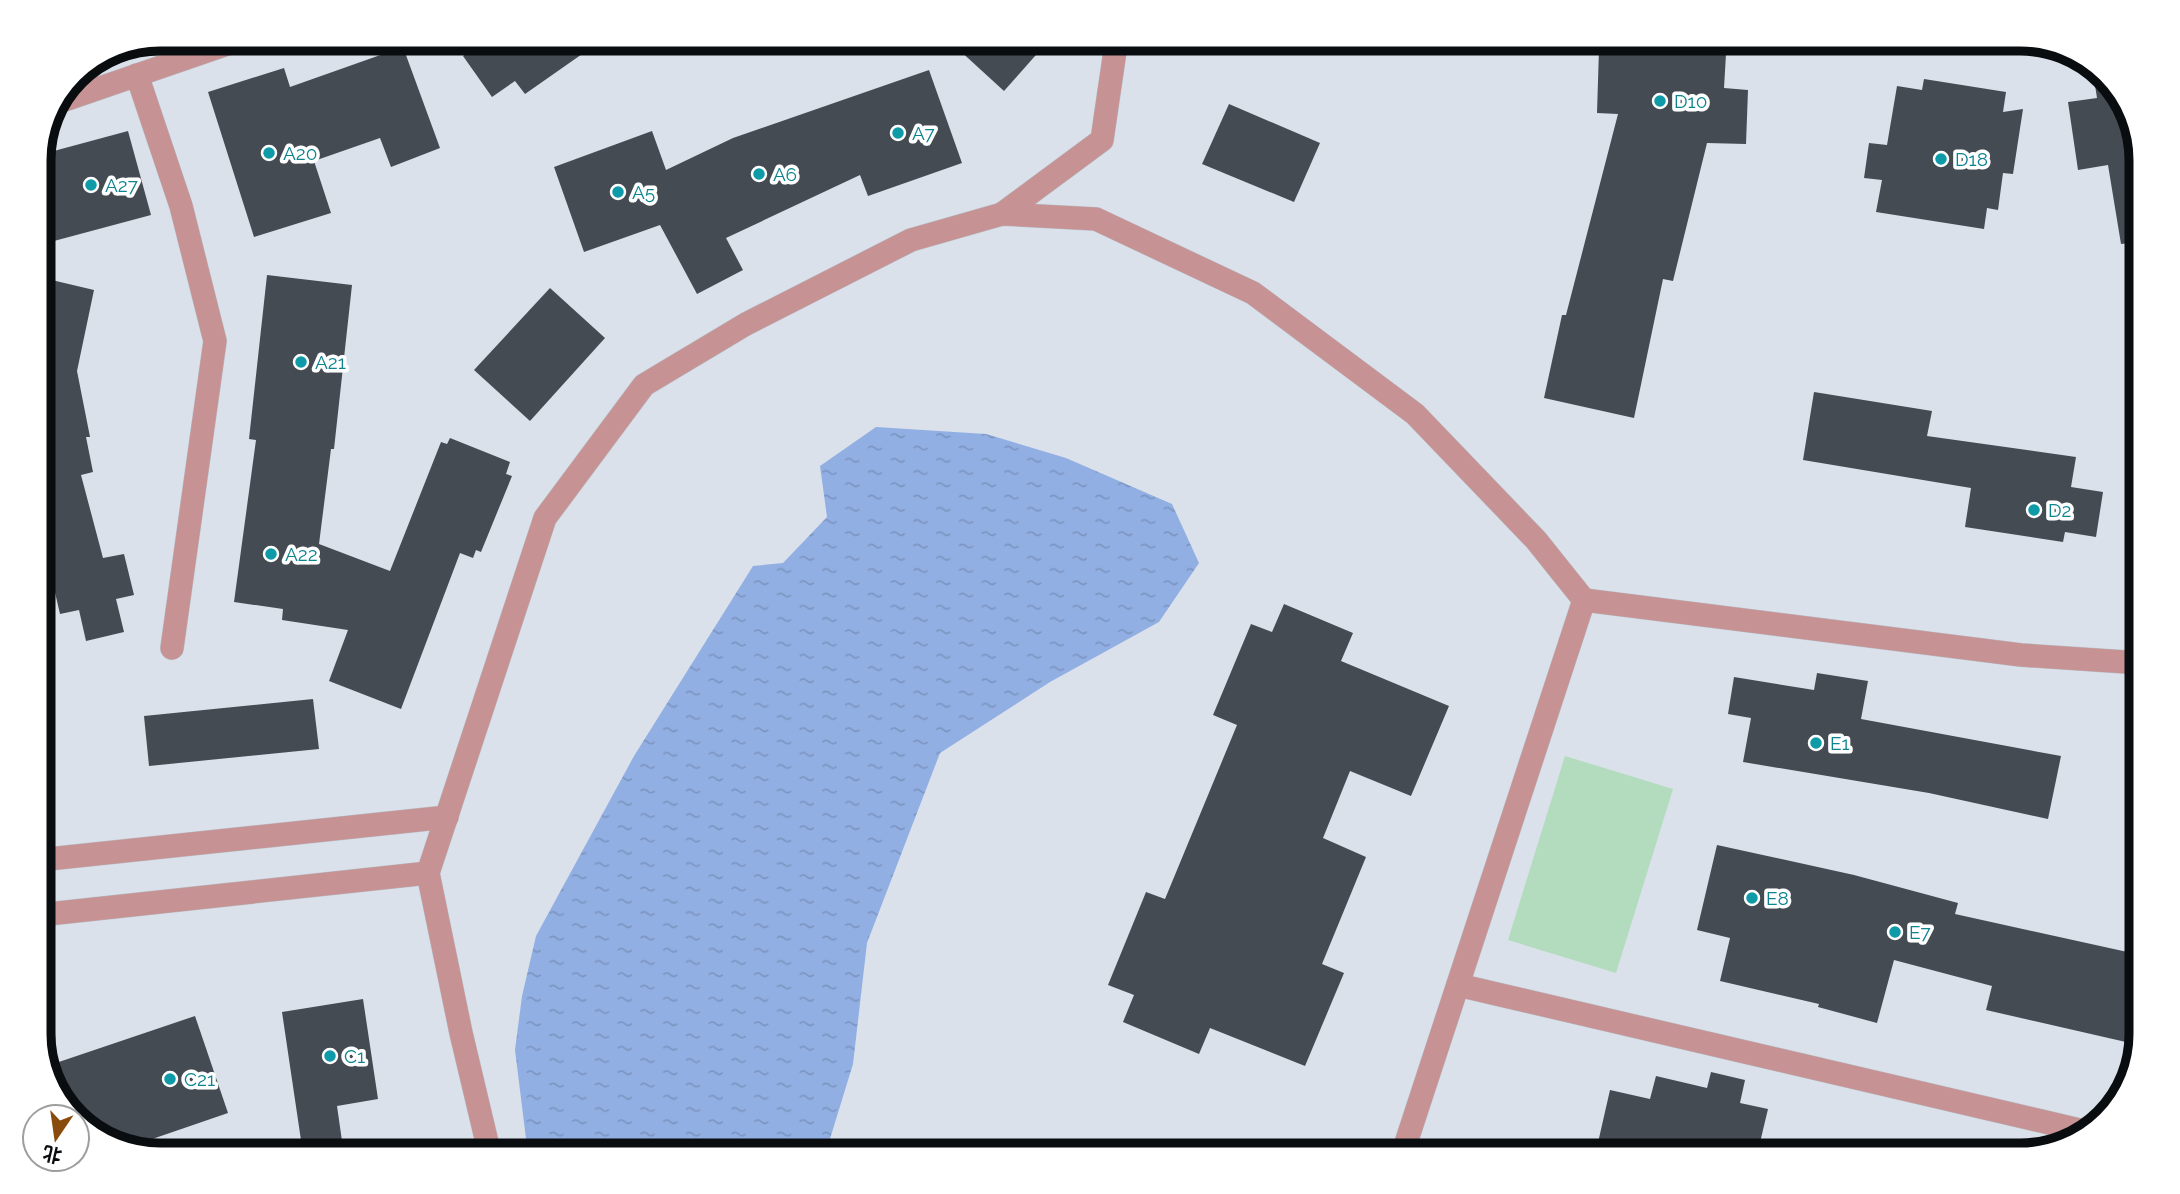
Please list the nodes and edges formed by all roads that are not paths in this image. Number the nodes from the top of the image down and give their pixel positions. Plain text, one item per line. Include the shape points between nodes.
1 (205, 51) edge
2 (1115, 51) edge
3 (137, 75) junction
4 (70, 98) edge
5 (1002, 214) junction
6 (1584, 600) junction
7 (173, 648) dead end
8 (2129, 662) edge
9 (447, 817) junction
10 (51, 859) edge
11 (428, 873) junction
12 (51, 914) edge
13 (1458, 985) junction
14 (2075, 1129) edge
15 (487, 1143) edge
16 (1406, 1143) edge

1 - 3 lane
2 - 5 lane via 1102,140
3 - 4 lane
3 - 7 lane via 181,206 215,341
5 - 6 lane via 1096,219 1253,293 1415,414 1536,540
5 - 9 lane via 911,240 746,324 644,385 545,518
6 - 8 lane via 2021,655
6 - 13 lane
9 - 10 lane
9 - 11 lane
11 - 12 lane
11 - 15 lane
13 - 14 lane
13 - 16 lane

